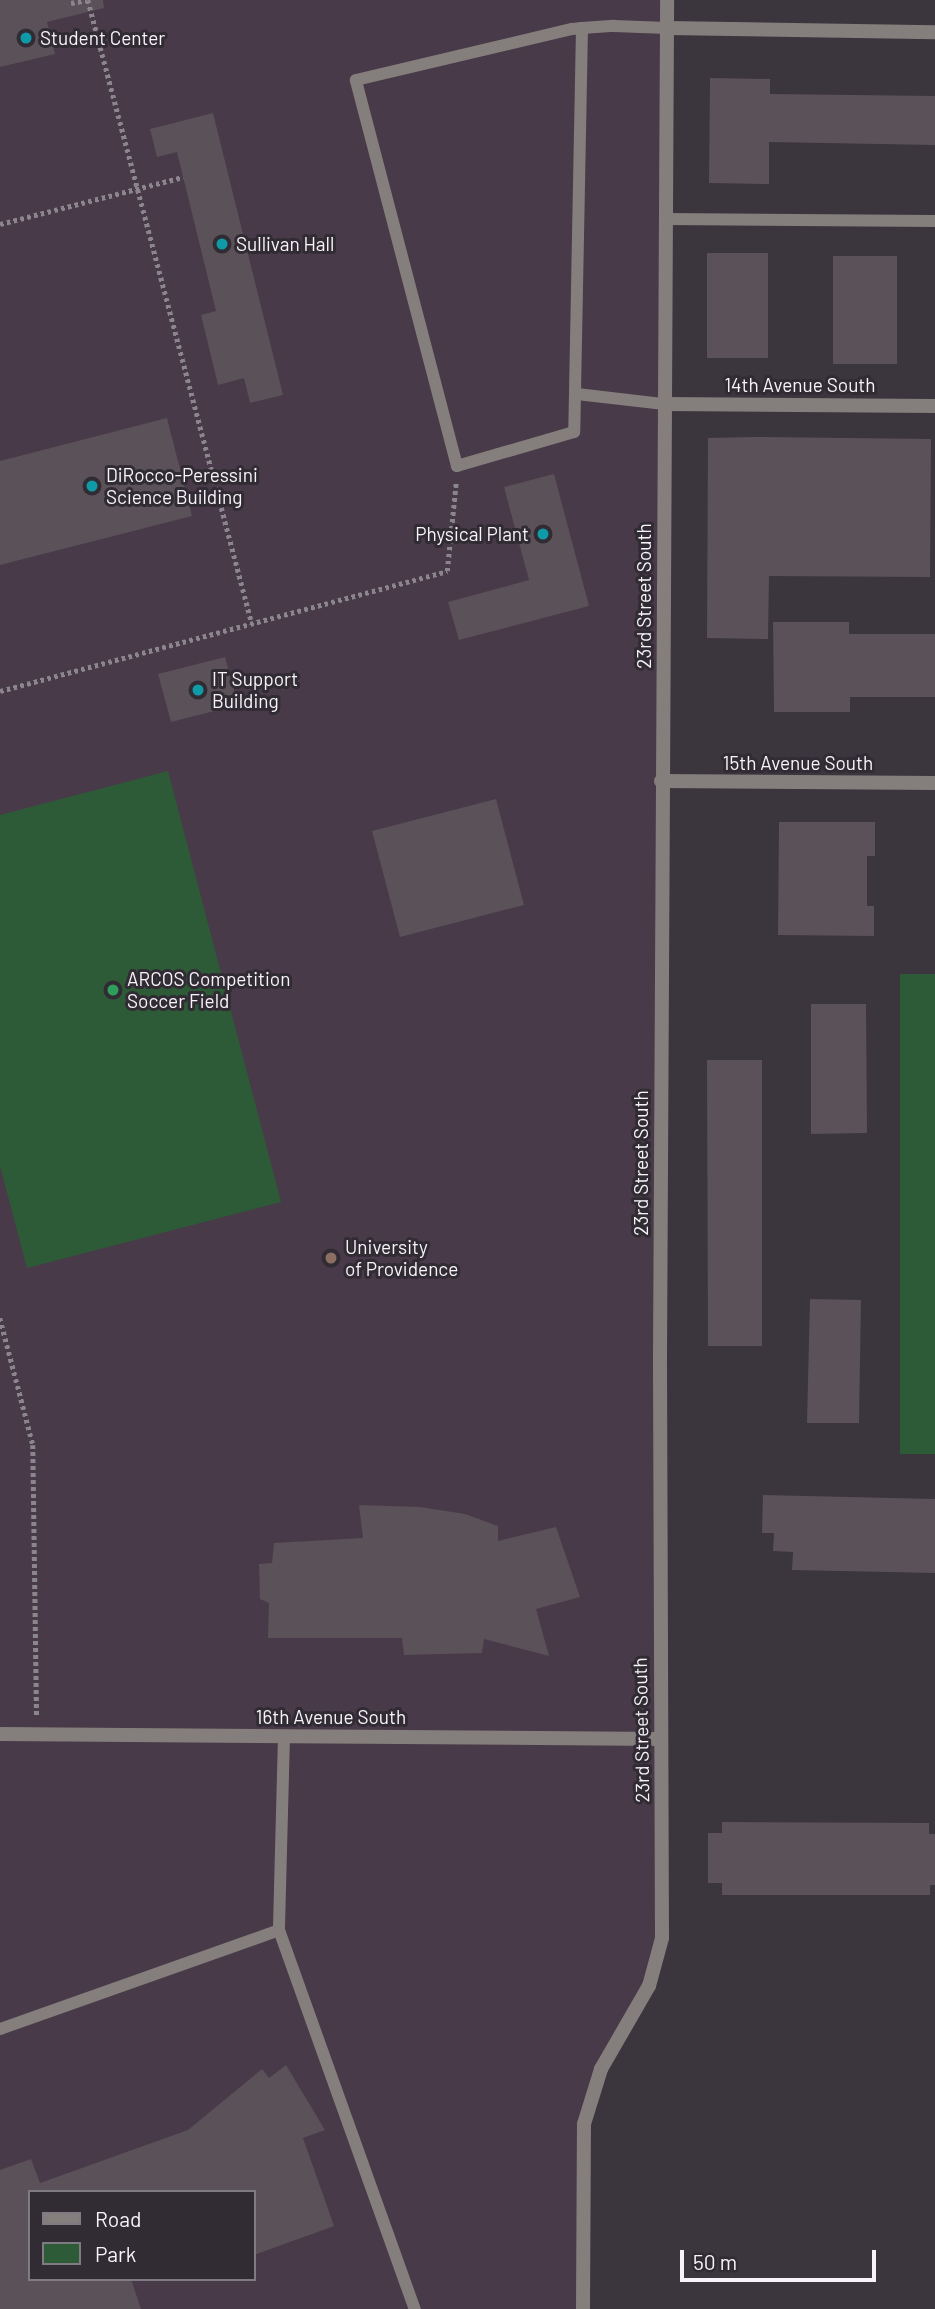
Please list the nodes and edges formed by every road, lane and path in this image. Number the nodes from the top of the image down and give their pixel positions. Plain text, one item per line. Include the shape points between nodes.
1 (88, 0) edge
2 (667, 0) edge
3 (71, 3) dead end
4 (582, 28) junction
5 (667, 28) junction
6 (935, 32) edge
7 (183, 177) dead end
8 (138, 189) junction
9 (665, 219) junction
10 (935, 221) edge
11 (0, 224) edge
12 (577, 394) junction
13 (664, 404) junction
14 (935, 405) edge
15 (457, 466) junction
16 (252, 624) junction
17 (0, 691) edge
18 (661, 781) junction
19 (935, 783) edge
20 (0, 1318) edge
21 (0, 1734) edge
22 (38, 1734) junction
23 (284, 1736) junction
24 (661, 1739) junction
25 (279, 1930) junction
26 (0, 2029) edge
27 (415, 2309) edge
28 (583, 2309) edge

1 - 3 path
1 - 8 path
2 - 5 street, 23rd Street South
4 - 5 lane
4 - 12 lane
4 - 15 lane via 356,80
5 - 6 street
5 - 9 street, 23rd Street South
7 - 8 path
8 - 11 path
8 - 16 path
9 - 10 lane
9 - 13 street, 23rd Street South
12 - 13 lane
12 - 15 lane via 573,432
13 - 14 street, 14th Avenue South
13 - 18 street, 23rd Street South
15 - 16 path via 447,571
16 - 17 path
18 - 19 street, 15th Avenue South
18 - 24 street, 23rd Street South
20 - 22 path via 33,1445
21 - 22 street, 16th Avenue South
22 - 23 street, 16th Avenue South
23 - 24 street, 16th Avenue South
23 - 25 lane
24 - 28 street, 23rd Street South via 662,1938 649,1986 601,2069 584,2124
25 - 26 lane
25 - 27 lane

